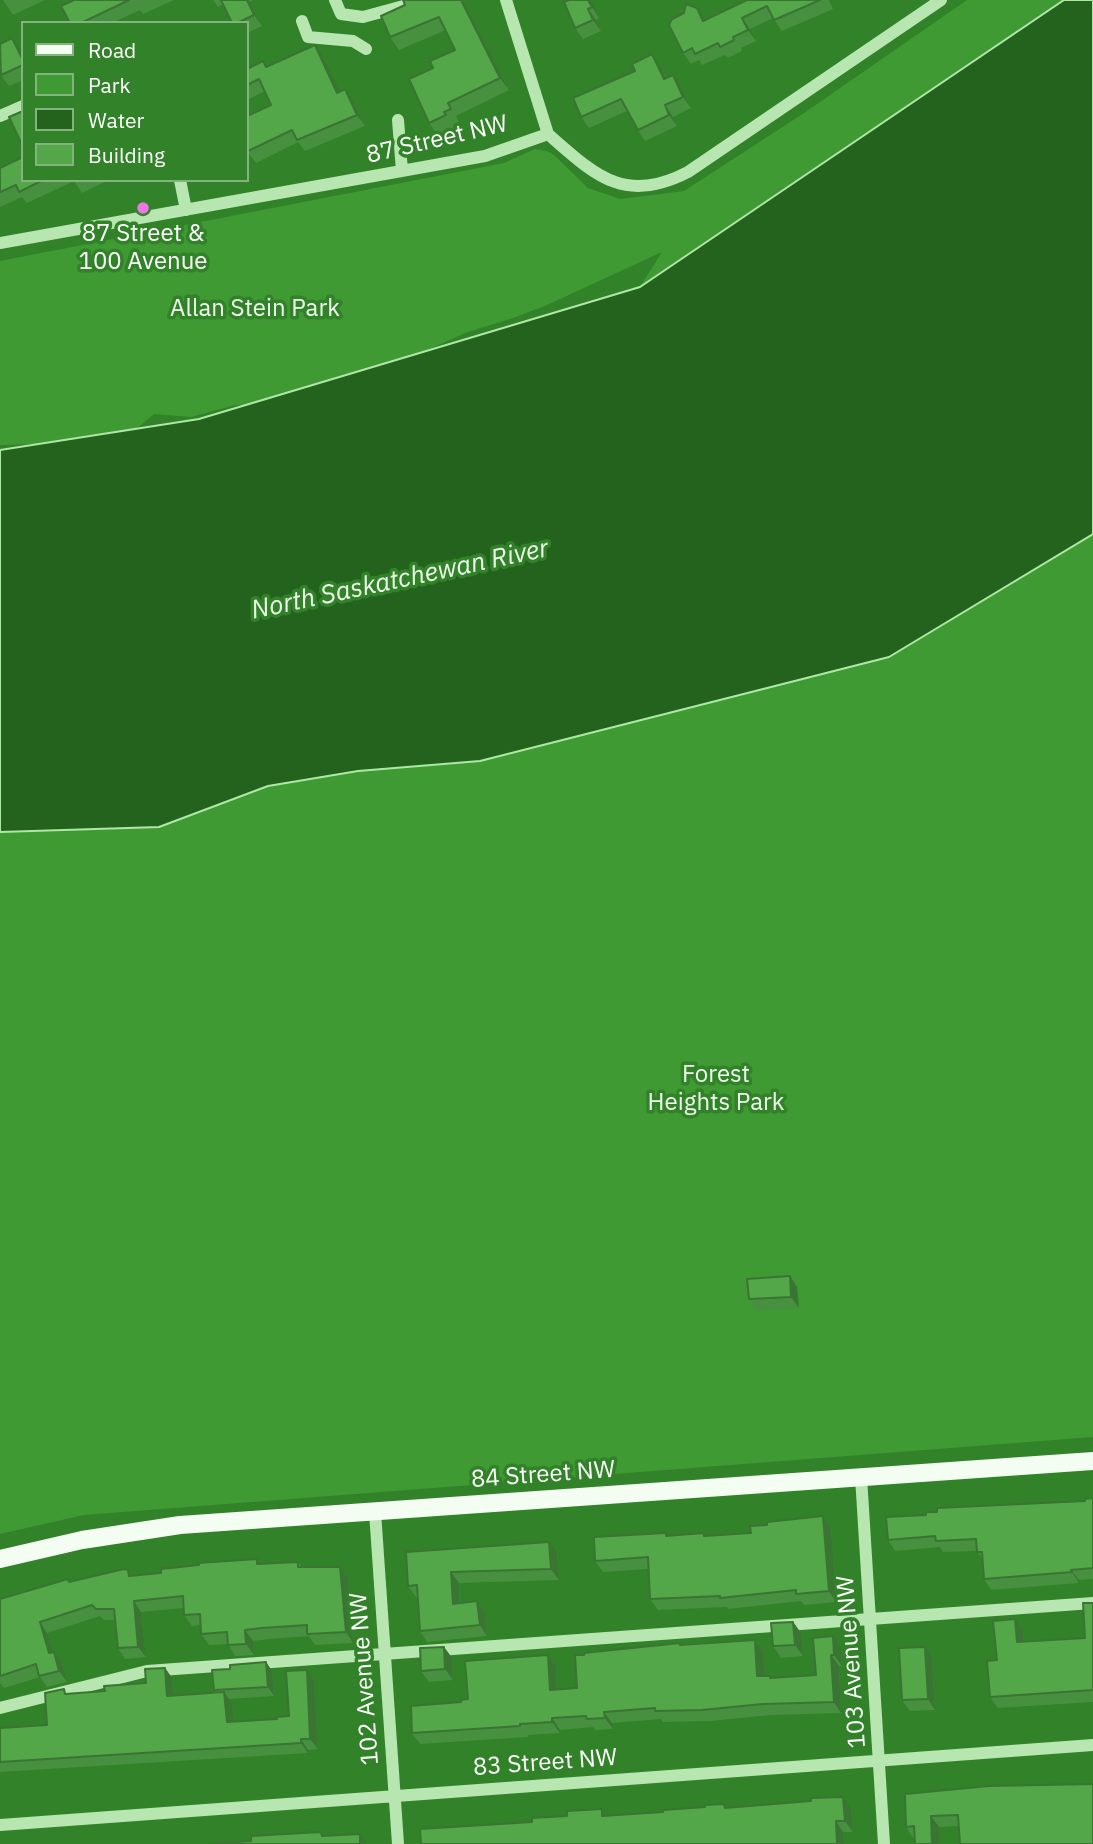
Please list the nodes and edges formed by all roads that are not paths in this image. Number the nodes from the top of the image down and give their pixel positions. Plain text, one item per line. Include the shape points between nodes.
1 (335, 0) edge
2 (426, 0) edge
3 (506, 0) edge
4 (942, 0) edge
5 (302, 21) dead end
6 (366, 49) dead end
7 (21, 107) edge
8 (0, 116) edge
9 (398, 120) dead end
10 (548, 134) junction
11 (402, 171) junction
12 (180, 182) edge
13 (186, 210) junction
14 (0, 243) edge
15 (1093, 1461) edge
16 (861, 1477) junction
17 (375, 1512) junction
18 (0, 1559) edge
19 (1093, 1603) edge
20 (870, 1619) junction
21 (385, 1654) junction
22 (0, 1708) edge
23 (1093, 1745) edge
24 (879, 1760) junction
25 (394, 1795) junction
26 (0, 1825) edge
27 (398, 1844) edge
28 (884, 1844) edge

1 - 2 street via 341,14 363,17
3 - 10 street
4 - 10 street via 668,182 611,183
5 - 6 street via 308,37 353,41
7 - 8 street
9 - 11 street
10 - 11 street, 87 Street NW via 485,156
11 - 13 street, 87 Street NW
12 - 13 street
13 - 14 street, 87 Street NW
15 - 16 main road, 84 Street NW
16 - 17 main road, 84 Street NW
16 - 20 street, 103 Avenue NW
17 - 18 main road, 84 Street NW via 180,1525
17 - 21 street, 102 Avenue NW
19 - 20 street
20 - 21 street
20 - 24 street, 103 Avenue NW
21 - 22 street via 147,1671
21 - 25 street, 102 Avenue NW
23 - 24 street, 83 Street NW
24 - 25 street, 83 Street NW
24 - 28 street, 103 Avenue NW
25 - 26 street, 83 Street NW
25 - 27 street, 102 Avenue NW

